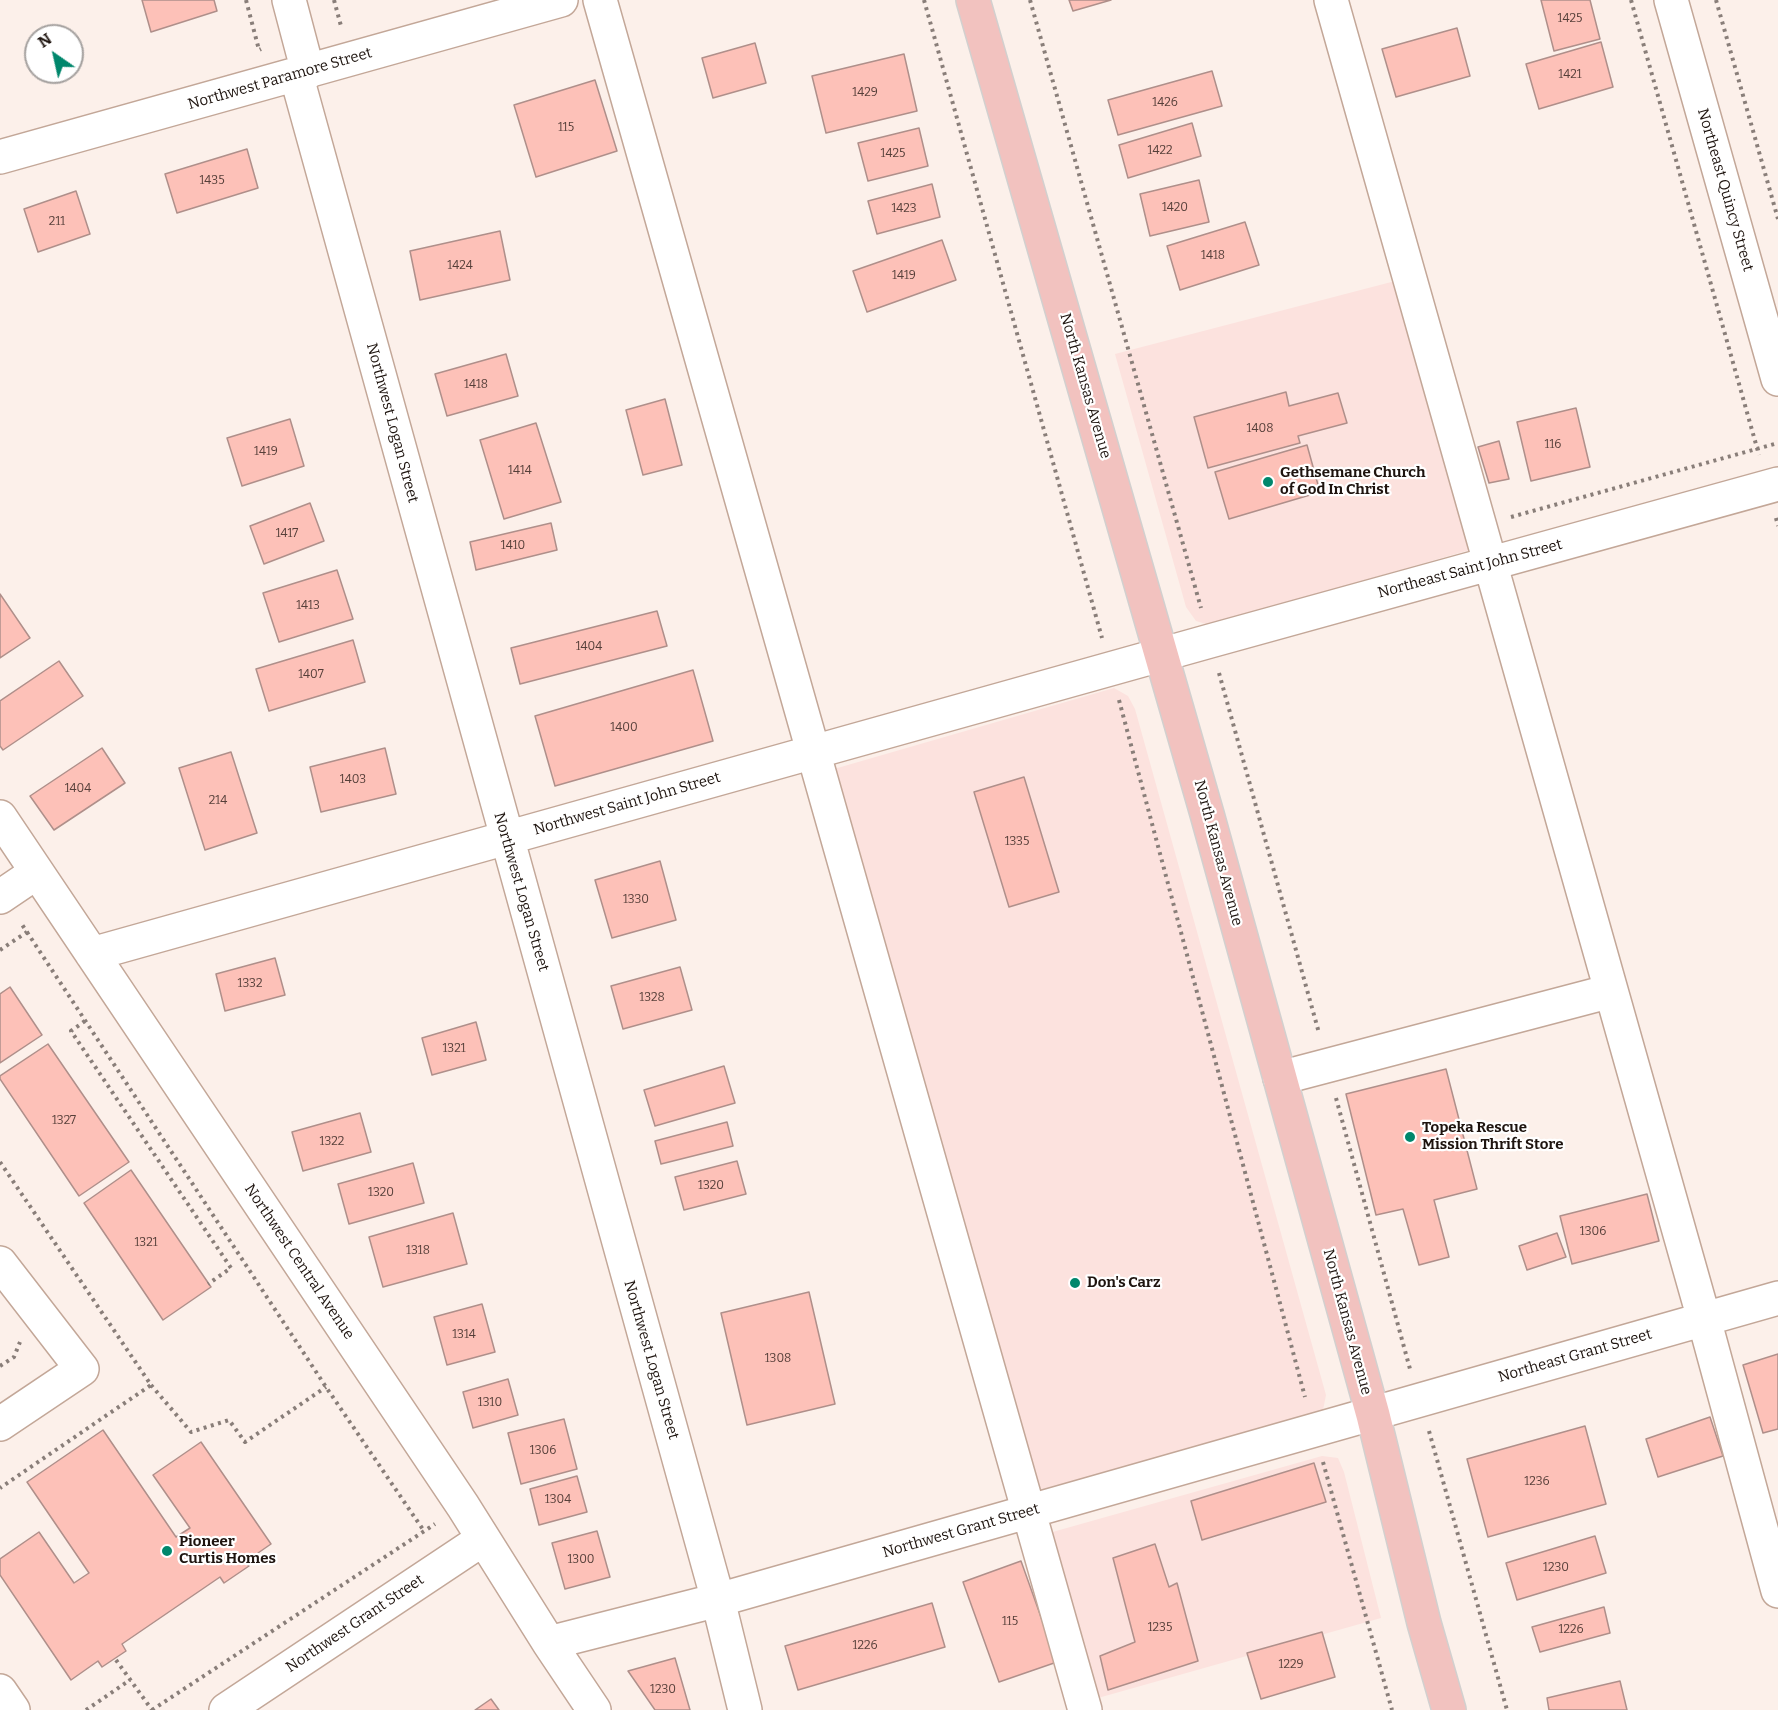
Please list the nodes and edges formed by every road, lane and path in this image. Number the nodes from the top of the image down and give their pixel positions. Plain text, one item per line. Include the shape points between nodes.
1 (246, 0) edge
2 (289, 0) edge
3 (334, 0) edge
4 (561, 0) edge
5 (600, 0) edge
6 (924, 0) edge
7 (973, 0) edge
8 (1030, 0) edge
9 (1331, 0) edge
10 (1631, 0) edge
11 (1671, 0) edge
12 (1716, 0) edge
13 (341, 26) dead end
14 (259, 50) dead end
15 (302, 73) junction
16 (0, 158) edge
17 (1778, 219) edge
18 (1778, 379) edge
19 (1778, 443) edge
20 (1758, 449) junction
21 (1772, 486) edge
22 (1505, 518) dead end
23 (1778, 526) edge
24 (1490, 563) junction
25 (1210, 640) junction
26 (1162, 654) junction
27 (1111, 669) junction
28 (814, 752) junction
29 (0, 817) edge
30 (506, 838) junction
31 (37, 872) junction
32 (0, 897) edge
33 (27, 932) dead end
34 (92, 954) junction
35 (1611, 991) junction
36 (85, 1021) junction
37 (1327, 1064) junction
38 (1280, 1078) junction
39 (0, 1263) edge
40 (208, 1284) dead end
41 (1778, 1298) edge
42 (1704, 1319) junction
43 (151, 1385) dead end
44 (326, 1387) junction
45 (1420, 1401) junction
46 (1373, 1415) junction
47 (0, 1424) edge
48 (1314, 1431) junction
49 (463, 1506) junction
50 (1029, 1512) junction
51 (424, 1531) junction
52 (483, 1539) junction
53 (1778, 1591) edge
54 (718, 1600) junction
55 (549, 1643) junction
56 (116, 1660) dead end
57 (130, 1680) junction
58 (0, 1691) edge
59 (236, 1707) edge
60 (13, 1710) edge
61 (86, 1710) edge
62 (152, 1710) edge
63 (594, 1710) edge
64 (745, 1710) edge
65 (1085, 1710) edge
66 (1392, 1710) edge
67 (1449, 1710) edge
68 (1507, 1710) edge

1 - 14 path
2 - 15 street, Northwest Logan Street
3 - 13 path
4 - 15 street, Northwest Paramore Street
5 - 28 street
6 - 27 path
7 - 26 main road, North Kansas Avenue
8 - 25 path
9 - 24 street
10 - 20 path
11 - 18 street, Northeast Quincy Street
12 - 17 path
15 - 16 street, Northwest Paramore Street
15 - 30 street, Northwest Logan Street
19 - 20 path
20 - 21 path
20 - 22 path
21 - 23 path
21 - 24 street, Northeast Saint John Street
24 - 25 street, Northeast Saint John Street
24 - 35 street
25 - 26 street, Northeast Saint John Street
25 - 37 path
26 - 27 street, Northwest Saint John Street
26 - 38 main road, North Kansas Avenue
27 - 28 street, Northwest Saint John Street
27 - 48 path
28 - 30 street, Northwest Saint John Street
28 - 50 street
29 - 31 street, Northwest Central Avenue
30 - 34 street, Northwest Saint John Street
30 - 54 street, Northwest Logan Street
31 - 32 street
31 - 34 street, Northwest Central Avenue
33 - 36 path
34 - 49 street, Northwest Central Avenue
35 - 37 street
35 - 42 street
36 - 40 path via 71,1031 231,1268
36 - 44 path
37 - 38 street
37 - 45 path
38 - 46 main road, North Kansas Avenue
39 - 47 street via 82,1369
41 - 42 street, Northeast Grant Street
42 - 45 street, Northeast Grant Street
42 - 53 street
43 - 44 path via 191,1432 229,1420 244,1442
44 - 51 path
45 - 46 street, Northeast Grant Street
45 - 68 path
46 - 48 street, Northwest Grant Street
46 - 67 main road, North Kansas Avenue
48 - 50 street, Northwest Grant Street
48 - 66 path
49 - 51 path
49 - 52 street, Northwest Central Avenue
50 - 54 street, Northwest Grant Street
50 - 65 street
51 - 62 path
52 - 55 street, Northwest Central Avenue
52 - 59 street, Northwest Grant Street
54 - 55 street, Northwest Grant Street
54 - 64 street, Northwest Logan Street
55 - 63 street, Northwest Central Avenue
56 - 57 path
57 - 61 path
57 - 62 path
58 - 60 street

